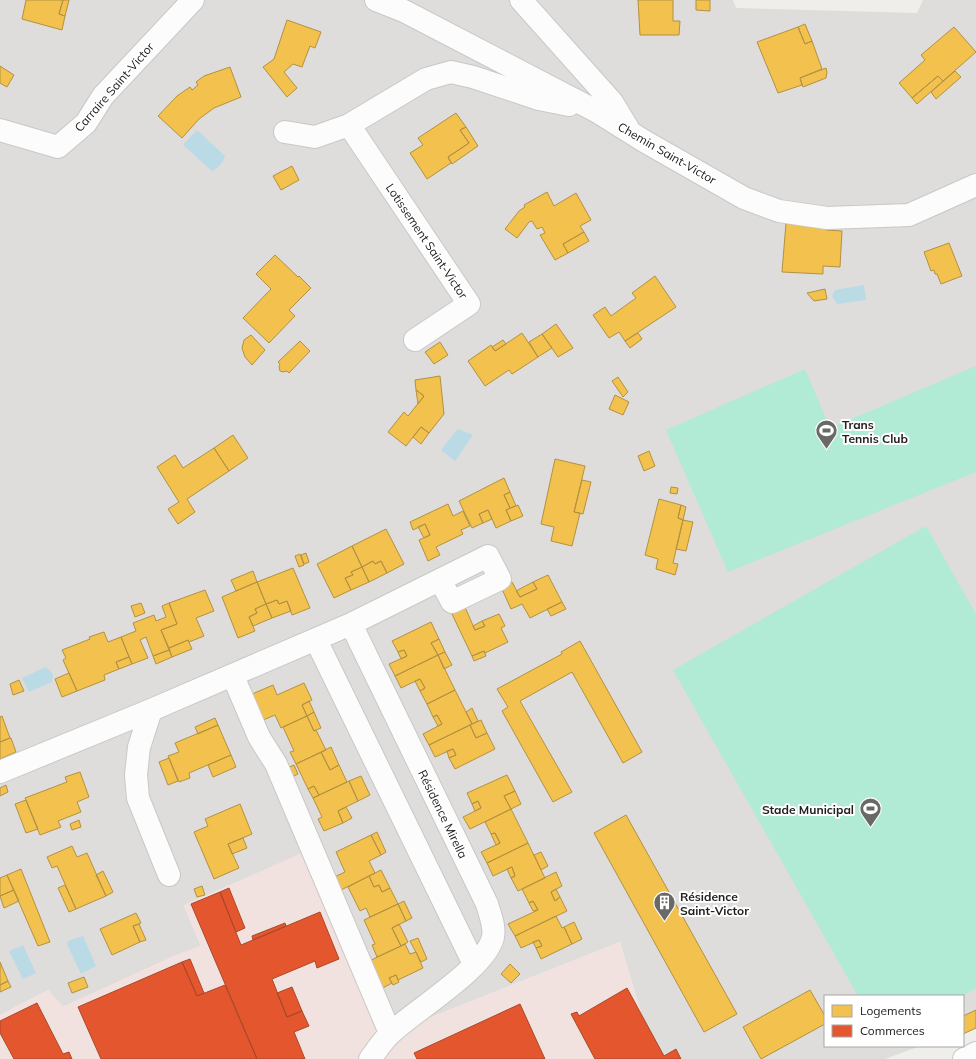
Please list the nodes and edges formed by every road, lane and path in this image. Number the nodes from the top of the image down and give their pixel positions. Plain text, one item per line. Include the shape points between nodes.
1 (193, 0) edge
2 (376, 0) edge
3 (522, 0) edge
4 (596, 111) junction
5 (349, 125) junction
6 (0, 130) edge
7 (285, 132) dead end
8 (630, 132) junction
9 (976, 186) edge
10 (416, 340) dead end
11 (440, 580) dead end
12 (351, 624) junction
13 (316, 640) junction
14 (233, 676) junction
15 (151, 710) junction
16 (0, 772) edge
17 (169, 875) dead end
18 (474, 964) junction
19 (390, 1033) junction
20 (976, 1053) edge
21 (370, 1059) edge
22 (964, 1059) edge

1 - 6 street, Carraire Saint-Victor via 103,96 86,123 58,146
2 - 4 street, Chemin Saint-Victor via 404,11
3 - 8 street via 612,102
4 - 5 street via 539,99 473,76 451,72 426,79
4 - 8 street, Chemin Saint-Victor
5 - 7 street via 315,137
5 - 10 street, Lotissement Saint-Victor via 470,304
8 - 9 street, Chemin Saint-Victor via 744,198 779,211 827,218 909,215
11 - 12 street
12 - 13 street
12 - 18 street, Résidence Mirella via 486,904 493,924 492,938
13 - 14 street
13 - 18 street
14 - 15 street
14 - 19 street via 259,737 276,764
15 - 16 street
15 - 17 street via 139,747 136,775 138,798
18 - 19 street, Résidence Mirella
19 - 21 street, Résidence Mirella
20 - 22 street

